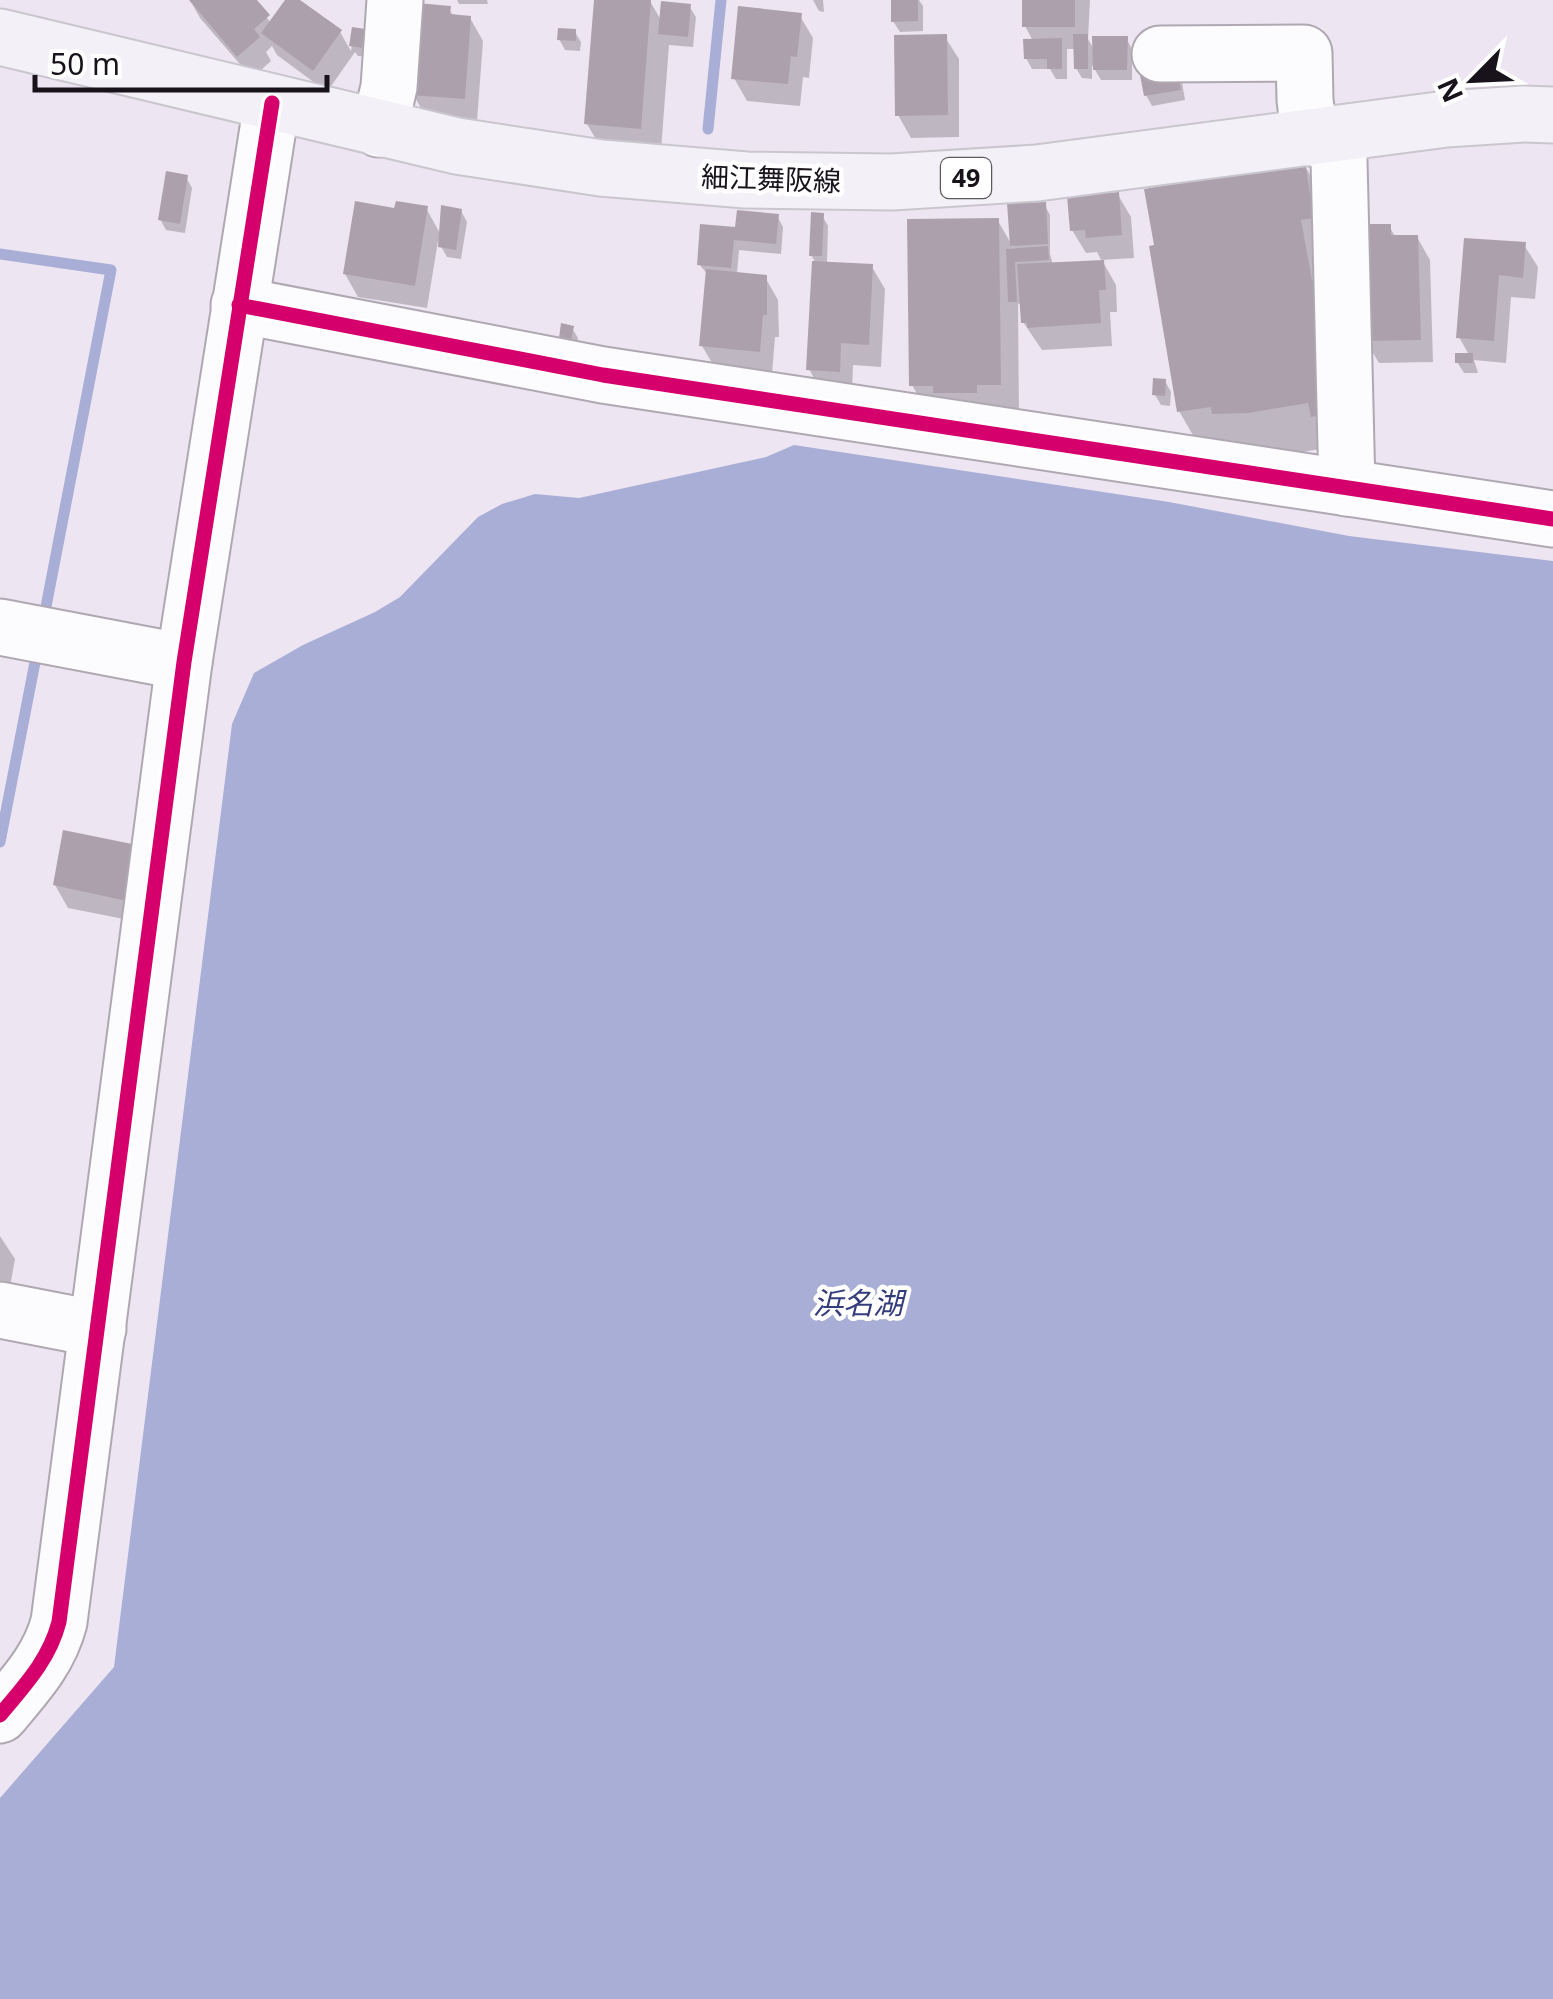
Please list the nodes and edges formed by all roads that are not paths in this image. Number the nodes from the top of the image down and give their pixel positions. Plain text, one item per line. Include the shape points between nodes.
1 (395, 0) edge
2 (0, 37) edge
3 (1160, 54) dead end
4 (272, 103) junction
5 (1553, 116) edge
6 (379, 129) junction
7 (1323, 136) junction
8 (239, 306) junction
9 (1347, 488) junction
10 (1553, 519) edge
11 (0, 627) edge
12 (184, 662) junction
13 (0, 1310) edge
14 (98, 1329) junction
15 (0, 1715) edge

1 - 6 street
2 - 4 main road, 細江舞阪線 / 49
3 - 7 street via 1304,52 1304,100
4 - 6 main road, 細江舞阪線 / 49
4 - 8 street
5 - 7 main road, 細江舞阪線 / 49 via 1486,115
6 - 7 main road, 細江舞阪線 / 49 via 601,168 819,182 1037,173
7 - 9 street via 1339,160
8 - 9 street via 603,375
8 - 12 street
9 - 10 street
11 - 12 street
12 - 14 street
13 - 14 street
14 - 15 street via 59,1622 42,1666

